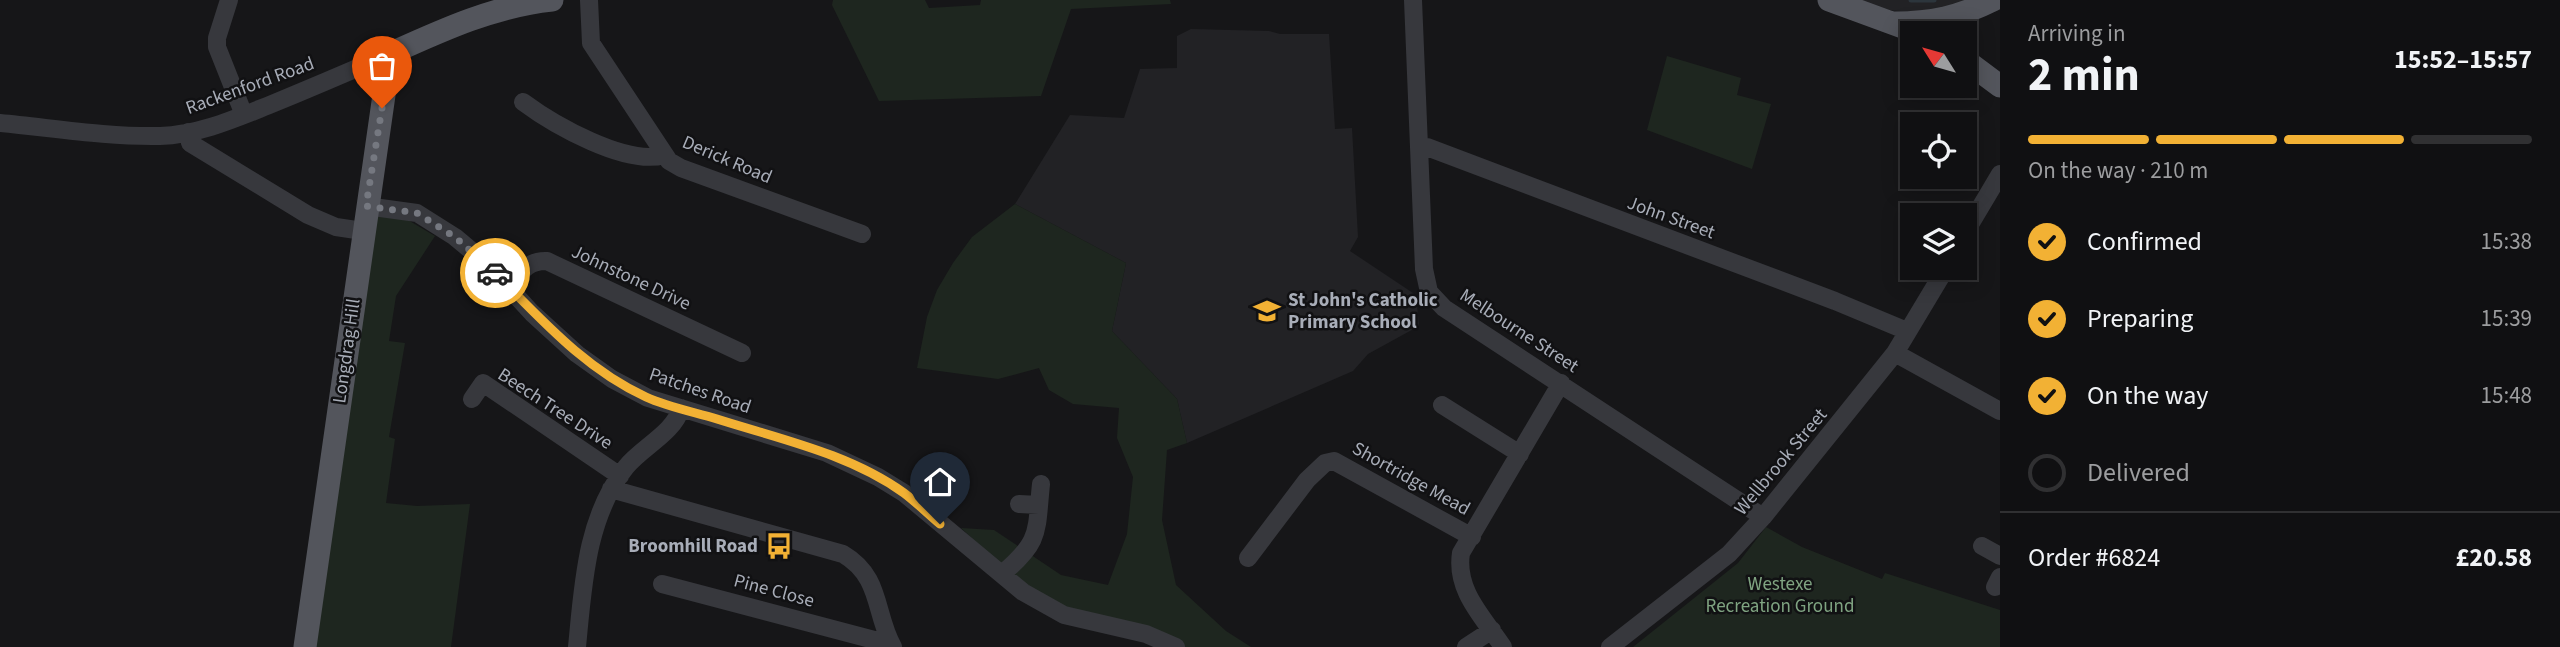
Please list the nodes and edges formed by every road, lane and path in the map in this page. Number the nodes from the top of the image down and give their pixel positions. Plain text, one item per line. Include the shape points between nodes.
1 (229, 0) edge
2 (552, 0) edge
3 (589, 0) edge
4 (1413, 0) edge
5 (1829, 0) edge
6 (1993, 0) edge
7 (1957, 21) edge
8 (1894, 23) junction
9 (1900, 23) edge
10 (1900, 26) edge
11 (385, 56) junction
12 (1978, 69) edge
13 (2000, 86) edge
14 (523, 102) dead end
15 (244, 115) junction
16 (0, 123) edge
17 (188, 132) junction
18 (1419, 147) junction
19 (664, 155) junction
20 (2000, 174) edge
21 (366, 206) junction
22 (1977, 213) edge
23 (363, 231) junction
24 (862, 234) dead end
25 (1939, 280) edge
26 (508, 286) junction
27 (1907, 331) junction
28 (742, 353) dead end
29 (1895, 353) junction
30 (1561, 383) junction
31 (472, 399) dead end
32 (1442, 405) dead end
33 (681, 408) junction
34 (2000, 411) edge
35 (1520, 453) junction
36 (615, 483) junction
37 (1041, 484) dead end
38 (1019, 503) dead end
39 (1039, 505) junction
40 (1763, 517) junction
41 (1472, 537) junction
42 (1982, 546) dead end
43 (2000, 556) edge
44 (1248, 558) dead end
45 (1002, 574) junction
46 (662, 584) dead end
47 (1492, 630) junction
48 (882, 643) edge
49 (305, 647) edge
50 (577, 647) edge
51 (1176, 647) edge
52 (1465, 647) edge
53 (1503, 647) edge
54 (1610, 647) edge

1 - 15 street via 217,47
2 - 11 main road via 498,11
3 - 19 street, Derick Road via 591,43
4 - 18 street, Melbourne Street
5 - 8 main road
6 - 7 main road
8 - 9 main road
8 - 10 main road
11 - 15 street, Rackenford Road
11 - 21 main road, Longdrag Hill via 388,68
12 - 13 main road
14 - 19 street via 562,129 592,141 650,159
15 - 17 street, Rackenford Road
16 - 17 street, Rackenford Road via 160,136
17 - 23 street via 190,143 309,215 336,227
18 - 27 street, John Street
18 - 30 street, Melbourne Street via 1424,281 1429,292 1444,307
19 - 24 street, Derick Road via 681,168
20 - 22 street
21 - 23 main road, Longdrag Hill
21 - 26 street, Patches Road via 417,213 455,237
23 - 49 main road, Longdrag Hill
25 - 27 street, Wellbrook Street
26 - 28 street, Johnstone Drive via 529,264 547,261
26 - 33 street, Patches Road via 577,354 612,379 648,398
27 - 29 street, Wellbrook Street
29 - 34 street
29 - 40 street, Wellbrook Street
30 - 35 street
30 - 40 street, Melbourne Street
31 - 36 street, Beech Tree Drive via 483,383
32 - 35 street
33 - 36 street via 671,425
33 - 45 street, Patches Road via 827,453 878,477
35 - 41 street
36 - 48 street via 843,554 860,566 873,586
36 - 50 street via 599,517 584,574
37 - 39 street
38 - 39 street
39 - 45 street via 1035,539 1027,553
40 - 54 street, Wellbrook Street via 1729,554
41 - 44 street, Shortridge Mead via 1334,461 1312,474
41 - 47 street via 1461,554 1460,577
42 - 43 street
45 - 51 street, Patches Road via 1064,615 1146,634
46 - 48 street, Pine Close
47 - 52 street
47 - 53 street

